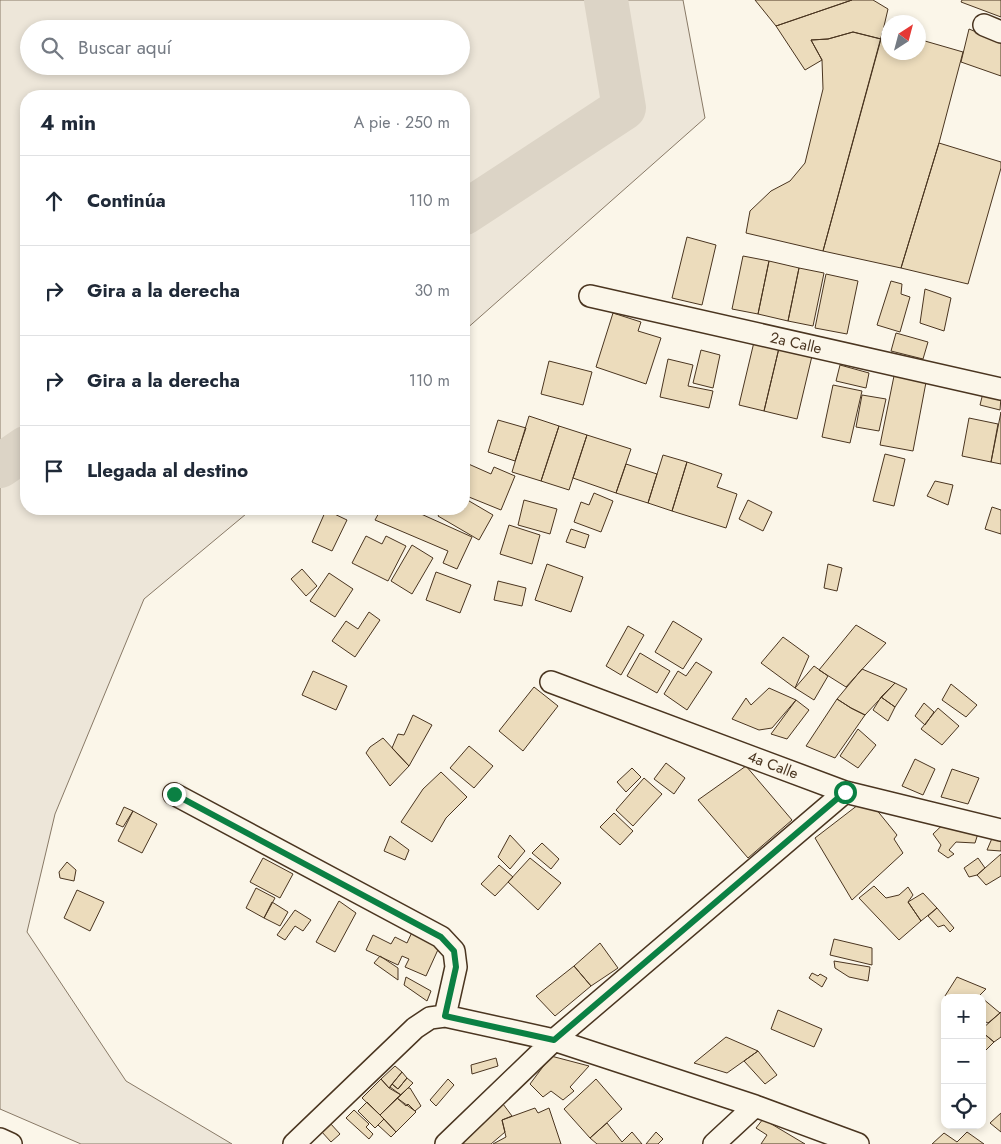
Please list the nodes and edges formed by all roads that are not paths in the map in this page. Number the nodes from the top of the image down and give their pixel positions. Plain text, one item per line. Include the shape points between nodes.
1 (590, 296) dead end
2 (1001, 389) edge
3 (551, 682) dead end
4 (845, 792) junction
5 (174, 794) dead end
6 (1001, 830) edge
7 (445, 1016) junction
8 (554, 1040) junction
9 (755, 1106) junction
10 (0, 1140) edge
11 (11, 1144) edge
12 (294, 1144) edge
13 (446, 1144) edge
14 (714, 1144) edge
15 (858, 1144) edge

1 - 2 street, 2a Calle
3 - 4 street, 4a Calle
4 - 6 street, 4a Calle
4 - 8 street
5 - 7 street via 441,937 454,951 456,967
7 - 8 street
7 - 12 street via 430,1018 415,1028
8 - 9 street
8 - 13 street
9 - 14 street
9 - 15 street
10 - 11 street

